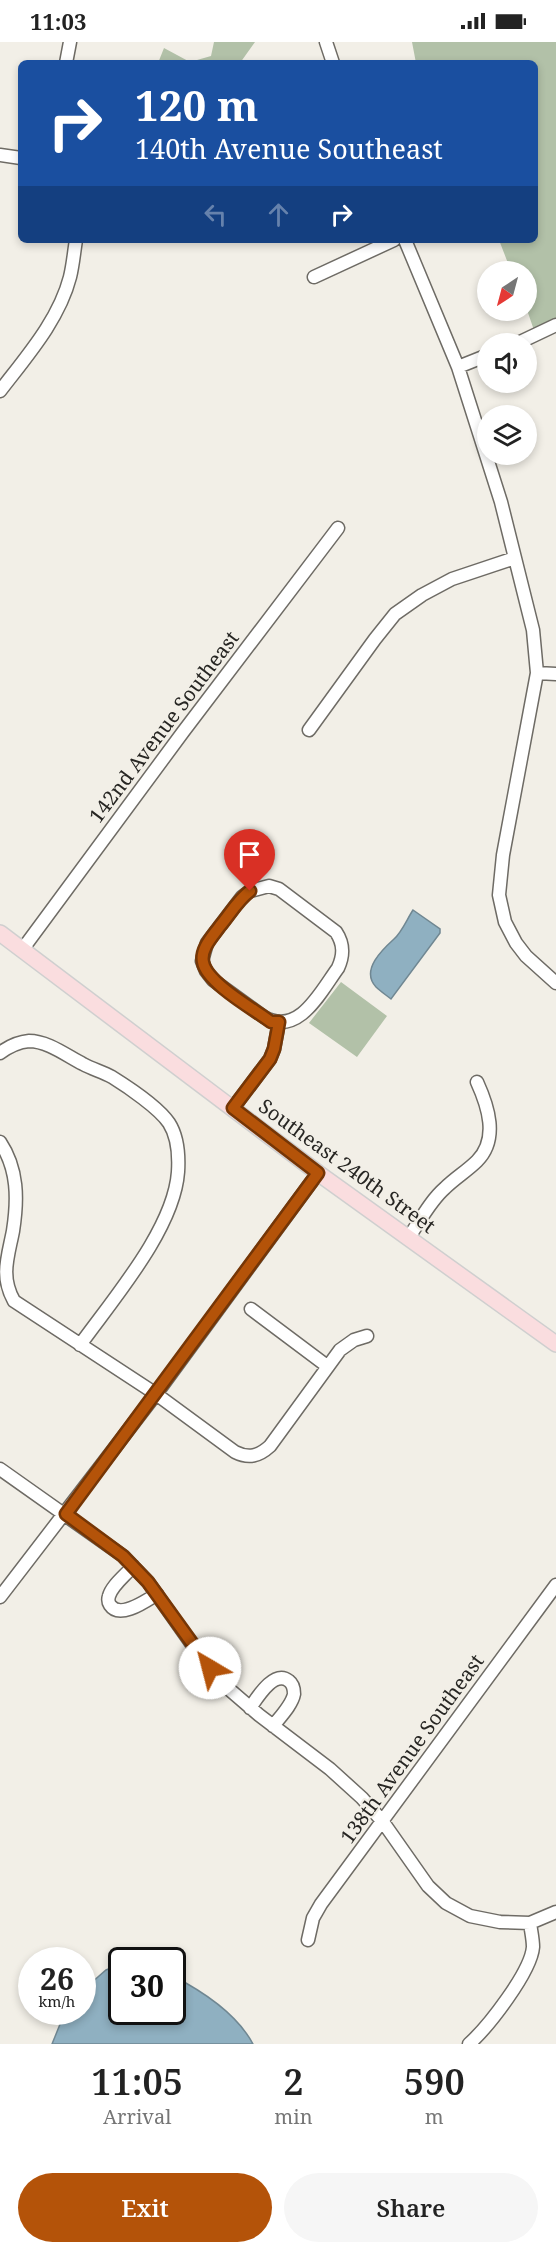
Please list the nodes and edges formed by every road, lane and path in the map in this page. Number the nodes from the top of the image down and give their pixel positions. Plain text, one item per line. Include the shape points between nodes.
1 (70, 42) edge
2 (326, 42) edge
3 (67, 60) edge
4 (332, 60) edge
5 (0, 155) edge
6 (18, 158) edge
7 (76, 243) edge
8 (387, 243) edge
9 (406, 243) edge
10 (314, 277) dead end
11 (556, 324) edge
12 (537, 335) edge
13 (477, 359) edge
14 (458, 367) junction
15 (0, 391) edge
16 (338, 528) dead end
17 (514, 558) junction
18 (537, 673) junction
19 (556, 674) edge
20 (309, 730) dead end
21 (0, 933) edge
22 (22, 950) junction
23 (556, 983) edge
24 (279, 1022) junction
25 (5, 1050) edge
26 (477, 1082) dead end
27 (233, 1108) junction
28 (0, 1142) edge
29 (318, 1173) junction
30 (409, 1237) junction
31 (3, 1251) edge
32 (251, 1309) dead end
33 (367, 1336) dead end
34 (556, 1344) edge
35 (80, 1345) junction
36 (327, 1366) junction
37 (156, 1394) junction
38 (0, 1469) edge
39 (66, 1514) junction
40 (133, 1566) junction
41 (556, 1585) edge
42 (157, 1594) junction
43 (0, 1597) edge
44 (250, 1708) junction
45 (273, 1726) junction
46 (383, 1822) junction
47 (556, 1912) edge
48 (530, 1923) junction
49 (308, 1940) dead end
50 (469, 2044) edge

1 - 3 street
2 - 4 street
5 - 6 street
7 - 15 street via 70,278 59,305
8 - 10 street
9 - 14 street
11 - 12 street
13 - 14 street
14 - 17 street via 501,502
16 - 22 street, 142nd Avenue Southeast
17 - 18 street via 533,630
17 - 20 street via 452,579 395,615
18 - 19 street
18 - 23 street via 499,895 505,922 516,943
21 - 22 main road, Southeast 240th Street
22 - 27 main road, Southeast 240th Street
24 - 24 street via 295,1020 303,1014 338,968 343,950 336,932 279,889 259,887 242,897 207,943 202,961 213,980 271,1022
24 - 27 street via 270,1059
25 - 35 street via 29,1041 47,1045 112,1077 156,1109 175,1137 178,1173 164,1220 150,1247
26 - 30 street via 490,1118 486,1146 478,1160 443,1190
27 - 29 main road, Southeast 240th Street
28 - 31 street via 14,1171 16,1190 13,1231
29 - 30 main road, Southeast 240th Street
29 - 37 street
30 - 34 main road, Southeast 240th Street
31 - 35 street via 6,1291 14,1301
32 - 36 street
33 - 36 street via 340,1350
35 - 37 street
36 - 37 street via 270,1446 252,1456 235,1452
37 - 39 street
38 - 39 street
39 - 40 street
39 - 43 street
40 - 42 street
40 - 42 street via 109,1595 112,1608 133,1608
41 - 46 street, 138th Avenue Southeast
42 - 44 street via 223,1684
44 - 45 street
44 - 45 street via 267,1685 282,1678 289,1680 294,1695
45 - 46 street via 330,1769
46 - 48 street via 428,1886 446,1903 470,1916
46 - 49 street, 138th Avenue Southeast via 321,1904
47 - 48 street
48 - 50 street via 533,1947 528,1966

